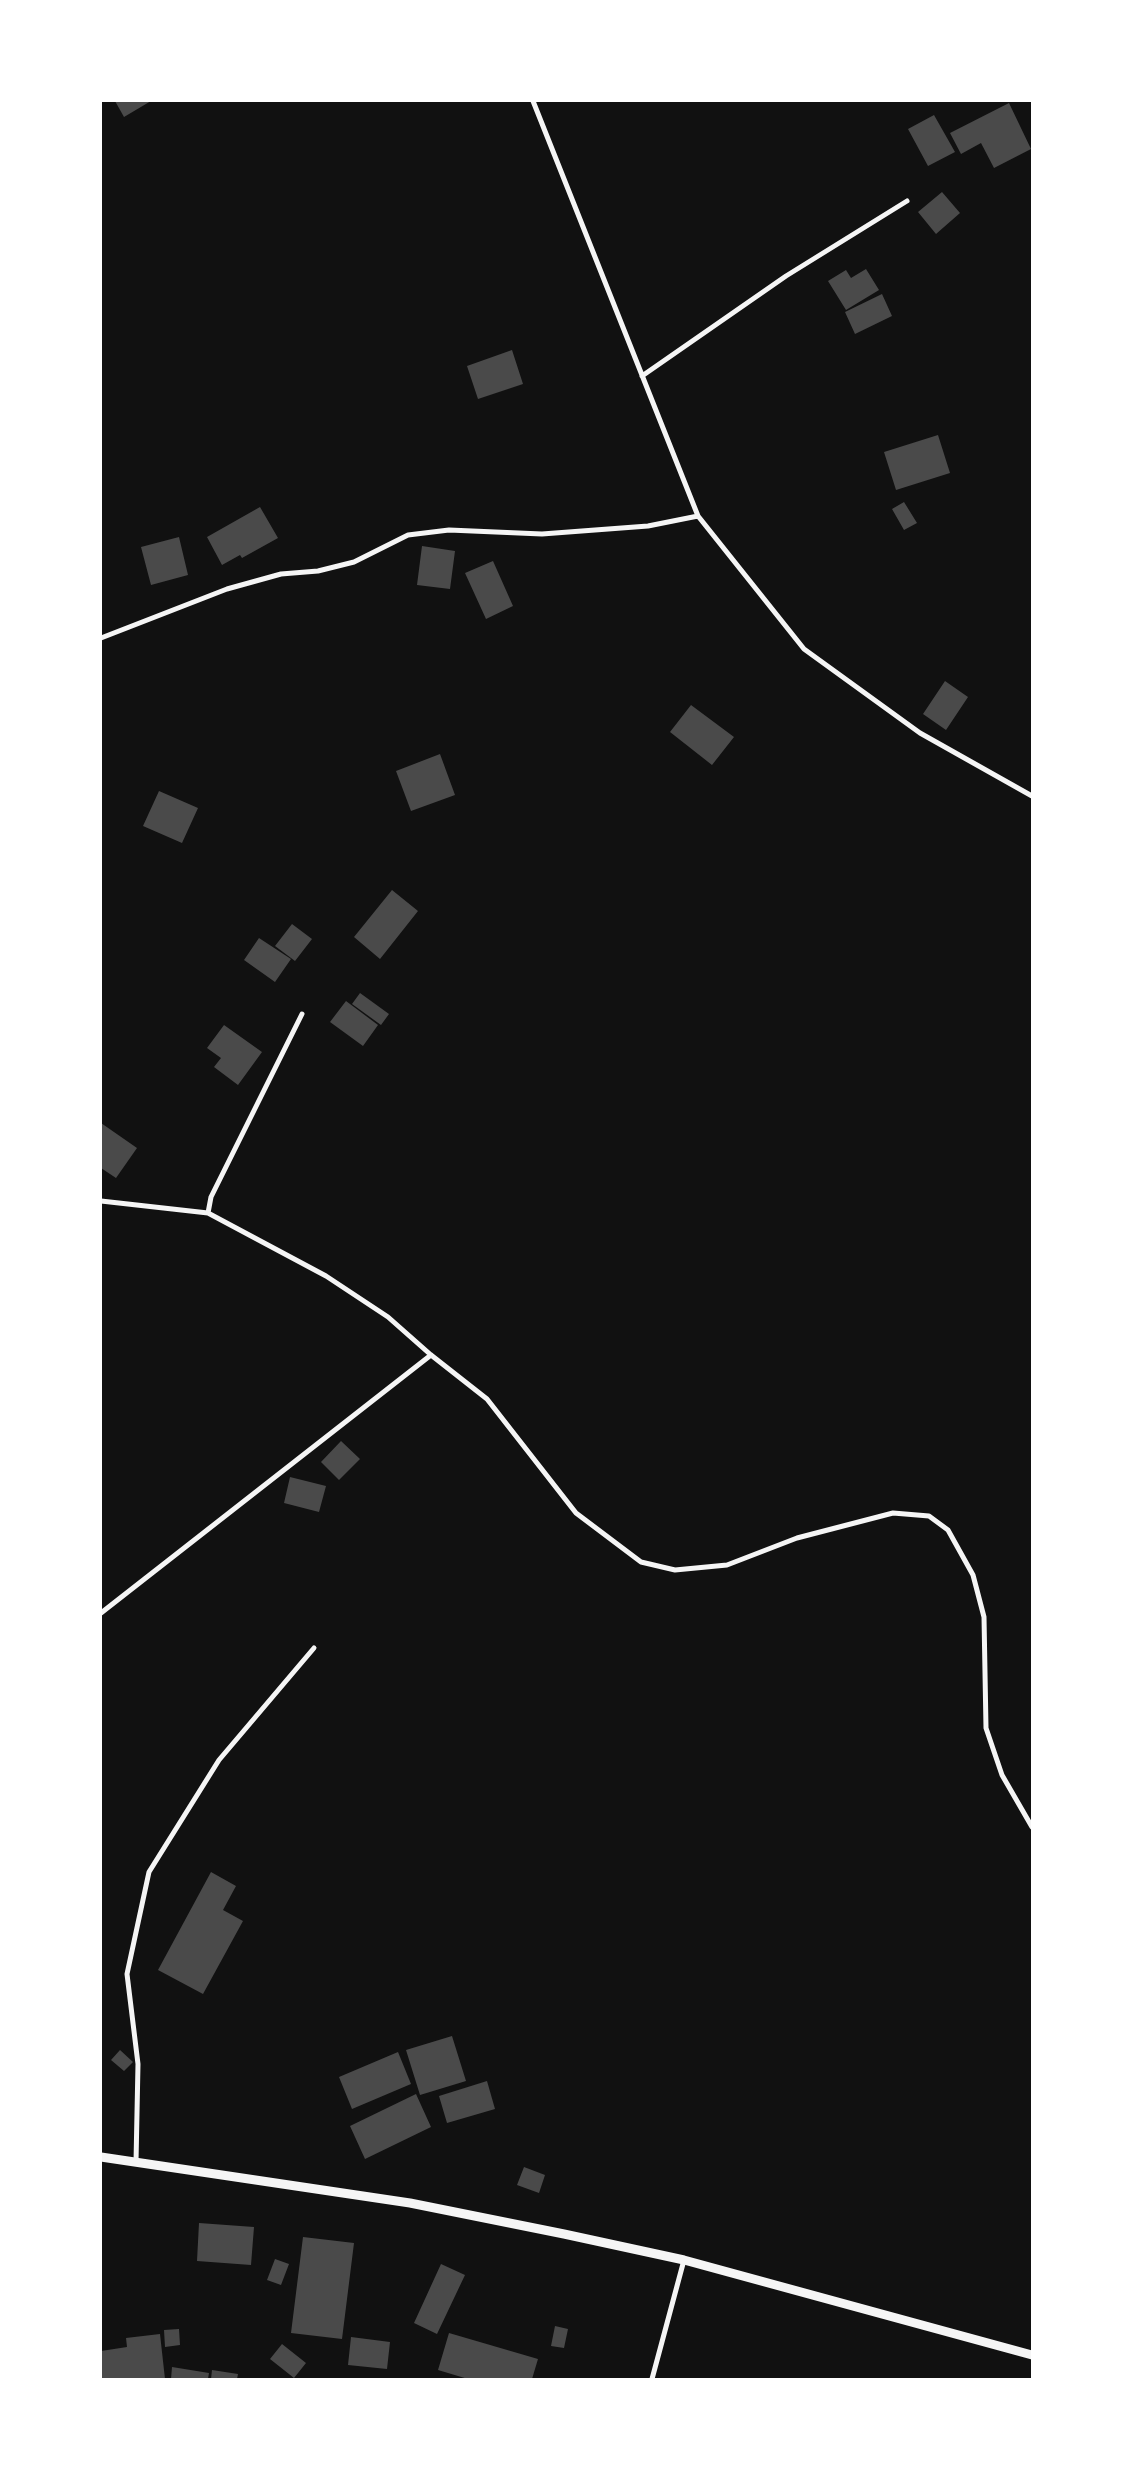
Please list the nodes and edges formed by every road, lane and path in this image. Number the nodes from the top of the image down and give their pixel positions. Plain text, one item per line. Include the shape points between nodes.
1 (533, 101) edge
2 (907, 201) dead end
3 (642, 376) junction
4 (698, 516) junction
5 (101, 638) edge
6 (1032, 796) edge
7 (302, 1014) dead end
8 (101, 1201) edge
9 (208, 1213) junction
10 (430, 1355) junction
11 (101, 1613) edge
12 (314, 1648) dead end
13 (1032, 1827) edge
14 (101, 2157) edge
15 (136, 2162) junction
16 (684, 2260) junction
17 (1032, 2355) edge
18 (652, 2379) edge

1 - 3 street
2 - 3 street via 786,276
3 - 4 street
4 - 5 street via 648,526 552,533 449,530 408,535 354,562 318,571 281,574 227,589
4 - 6 street via 804,649 920,733
7 - 9 street via 211,1197
8 - 9 street
9 - 10 street via 326,1276 388,1317
10 - 11 street
10 - 13 street via 487,1399 576,1513 641,1562 675,1570 727,1565 797,1538 893,1513 928,1516 948,1530 973,1575 984,1617 986,1728 1002,1776
12 - 15 street via 219,1760 149,1872 127,1974 138,2064
14 - 15 street
15 - 16 street via 410,2203
16 - 17 street
16 - 18 street

